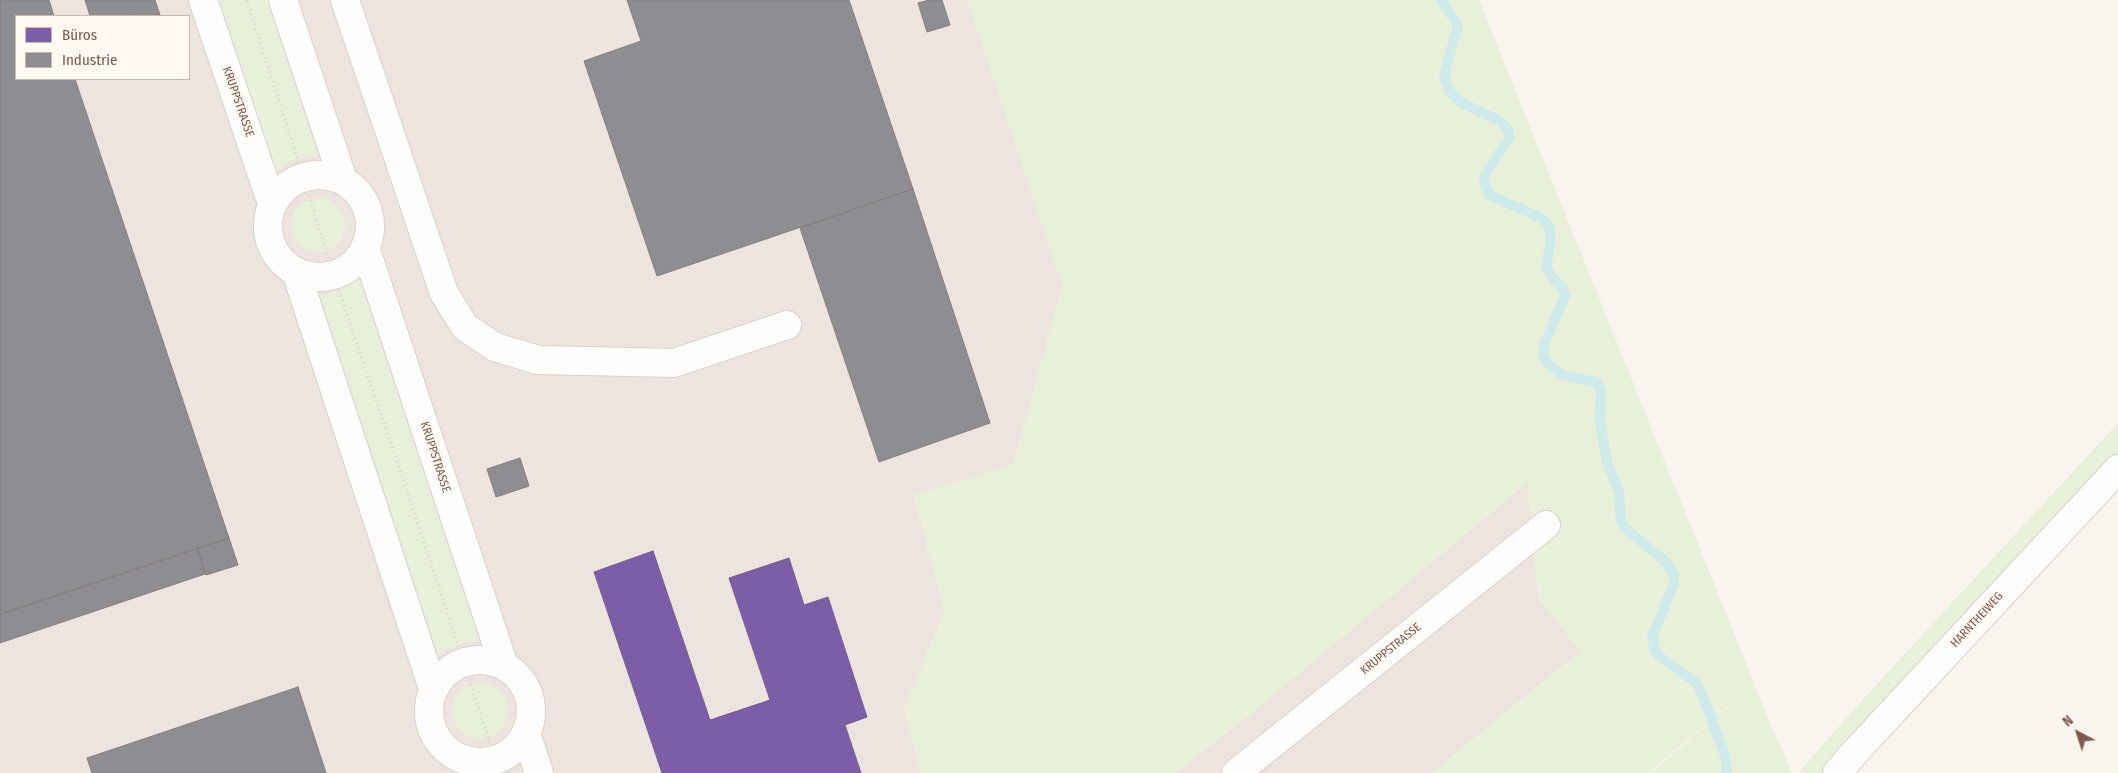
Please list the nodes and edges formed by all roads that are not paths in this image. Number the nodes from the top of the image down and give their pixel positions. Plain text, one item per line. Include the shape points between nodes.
1 (203, 0) edge
2 (283, 0) edge
3 (345, 0) edge
4 (343, 180) junction
5 (272, 204) junction
6 (365, 248) junction
7 (296, 272) junction
8 (786, 325) dead end
9 (2118, 469) edge
10 (1546, 525) dead end
11 (504, 666) junction
12 (433, 689) junction
13 (526, 733) junction
14 (460, 765) edge
15 (498, 766) edge
16 (539, 773) edge
17 (1236, 773) edge
18 (1838, 773) edge

1 - 5 street, KRUPPSTRASSE
2 - 4 street, KRUPPSTRASSE
3 - 8 street via 444,293 465,326 495,347 538,360 674,363
4 - 5 street via 323,174 303,177 285,188
4 - 6 street, KRUPPSTRASSE via 358,193 367,210 370,229
5 - 7 street, KRUPPSTRASSE via 268,235 273,250
6 - 7 street via 347,268 334,274 321,277
6 - 11 street, KRUPPSTRASSE
7 - 12 street, KRUPPSTRASSE
9 - 18 street, HARNTHEIWEG
10 - 17 street, KRUPPSTRASSE
11 - 12 street, KRUPPSTRASSE via 485,659 464,662 451,668
11 - 13 street, KRUPPSTRASSE via 519,678 529,695 531,714
12 - 14 street, KRUPPSTRASSE via 429,704 435,735
13 - 15 street, KRUPPSTRASSE
13 - 16 street, KRUPPSTRASSE
14 - 15 street, KRUPPSTRASSE via 469,761

